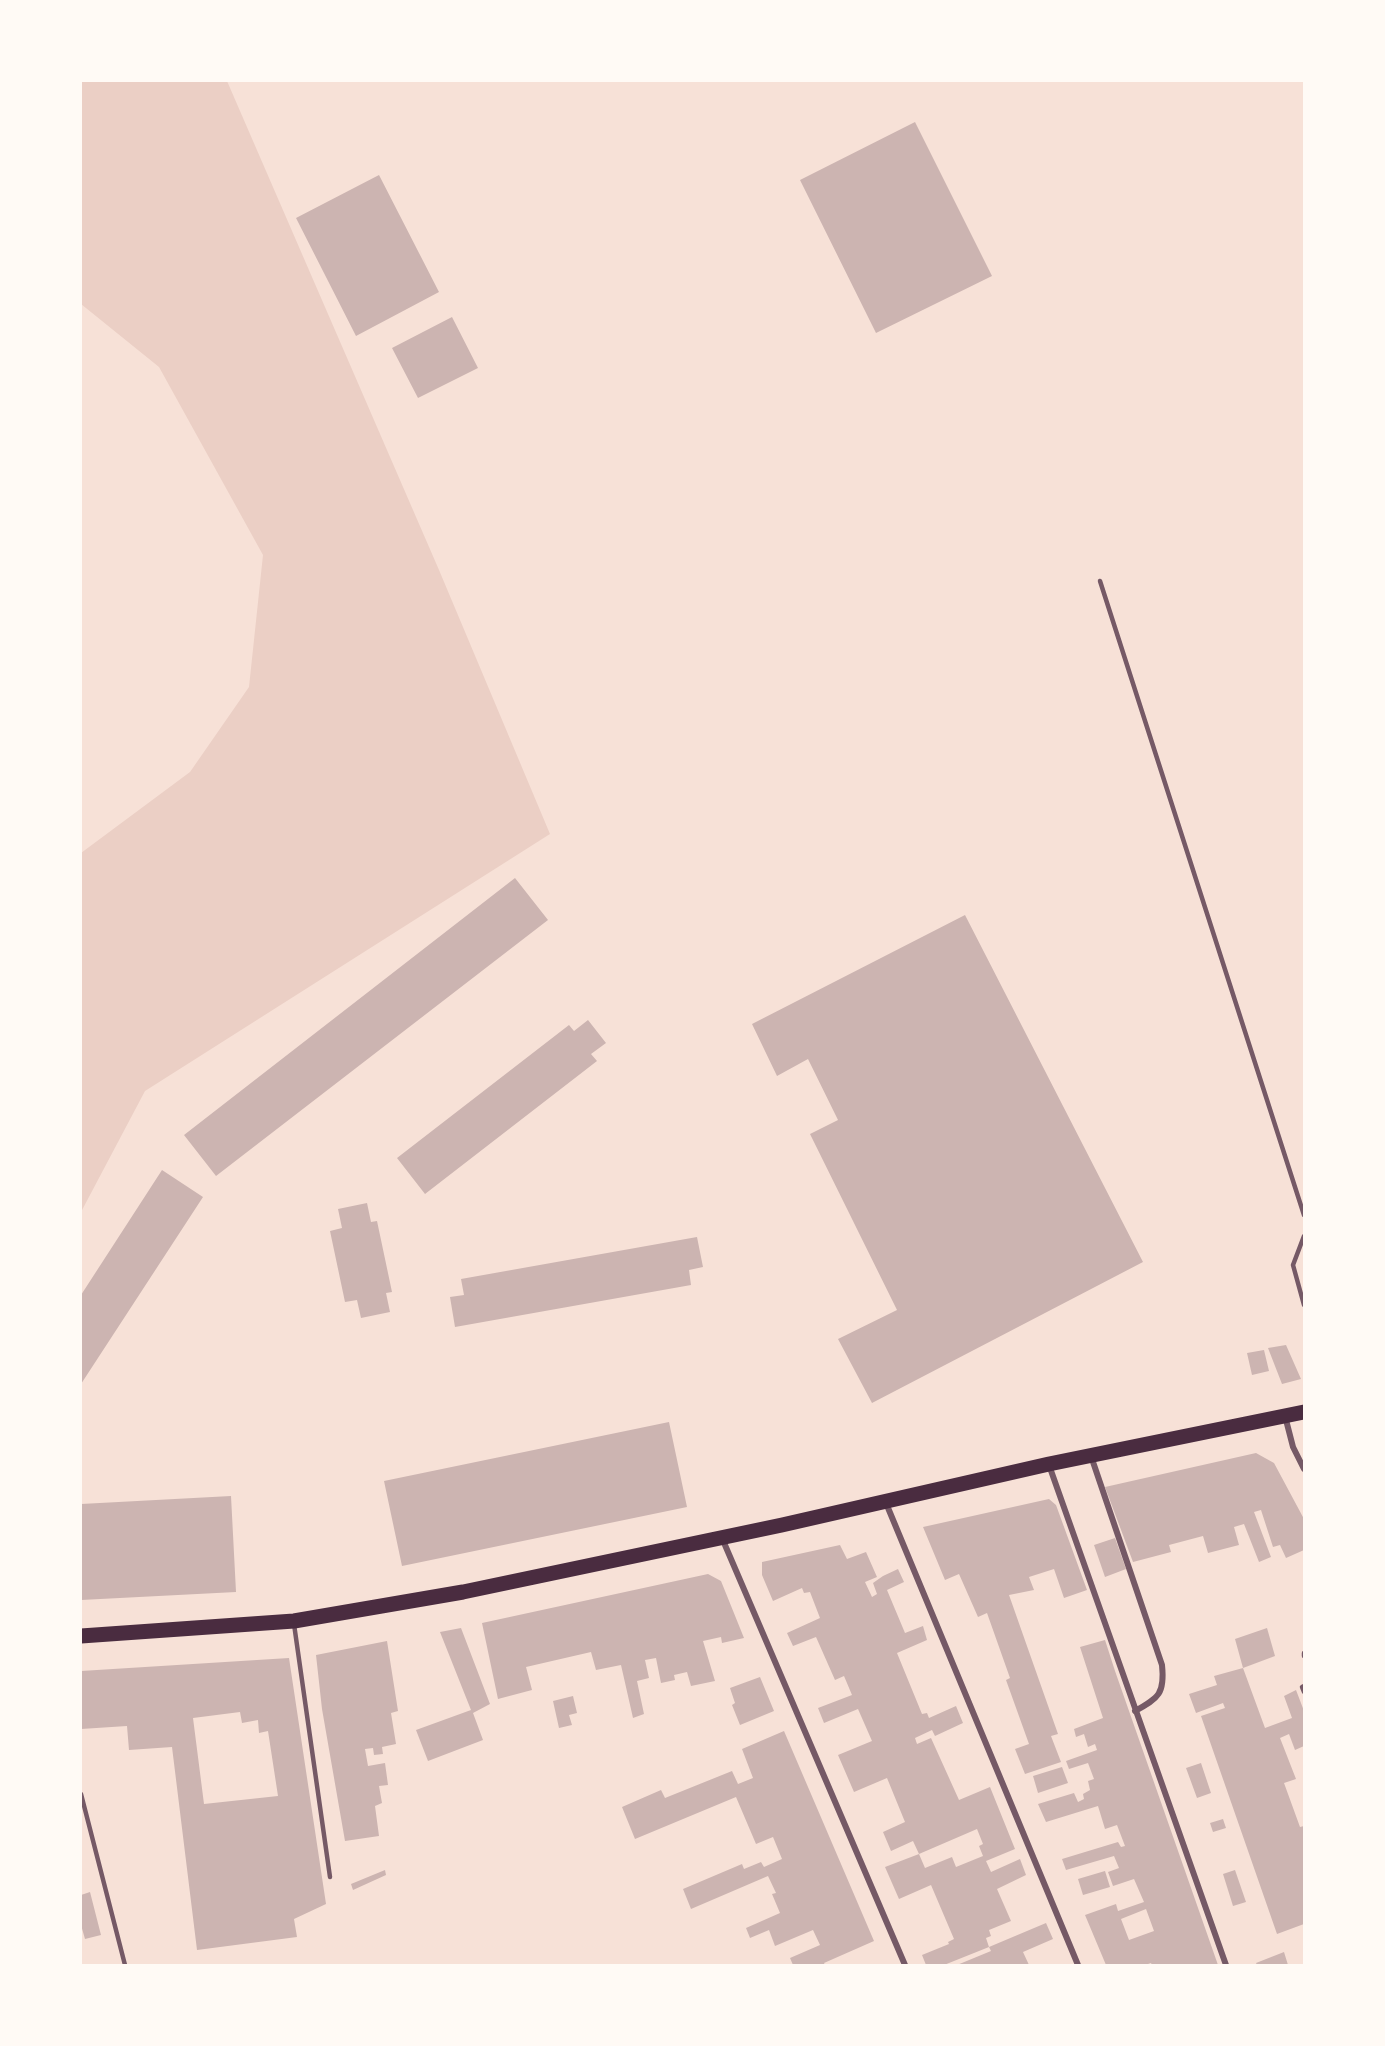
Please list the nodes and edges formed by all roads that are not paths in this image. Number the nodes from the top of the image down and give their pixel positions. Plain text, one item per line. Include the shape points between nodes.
1 (1100, 582) dead end
2 (1304, 1215) edge
3 (1304, 1236) edge
4 (1304, 1305) edge
5 (1304, 1412) edge
6 (1285, 1416) junction
7 (1091, 1456) junction
8 (1049, 1464) junction
9 (1304, 1469) edge
10 (886, 1502) junction
11 (722, 1538) junction
12 (294, 1621) junction
13 (81, 1636) edge
14 (1304, 1686) edge
15 (1304, 1692) edge
16 (1135, 1711) junction
17 (81, 1794) edge
18 (330, 1877) dead end
19 (125, 1965) edge
20 (905, 1965) edge
21 (1078, 1965) edge
22 (1226, 1965) edge

1 - 2 lane
3 - 4 lane via 1293,1265
5 - 6 main road
6 - 7 main road
6 - 9 street
7 - 8 main road
7 - 16 street via 1162,1665 1161,1693
8 - 10 main road
8 - 16 street
10 - 11 main road
10 - 21 street
11 - 12 main road via 497,1585
11 - 20 street
12 - 13 main road
12 - 18 lane
14 - 15 lane
16 - 22 street
17 - 19 lane

